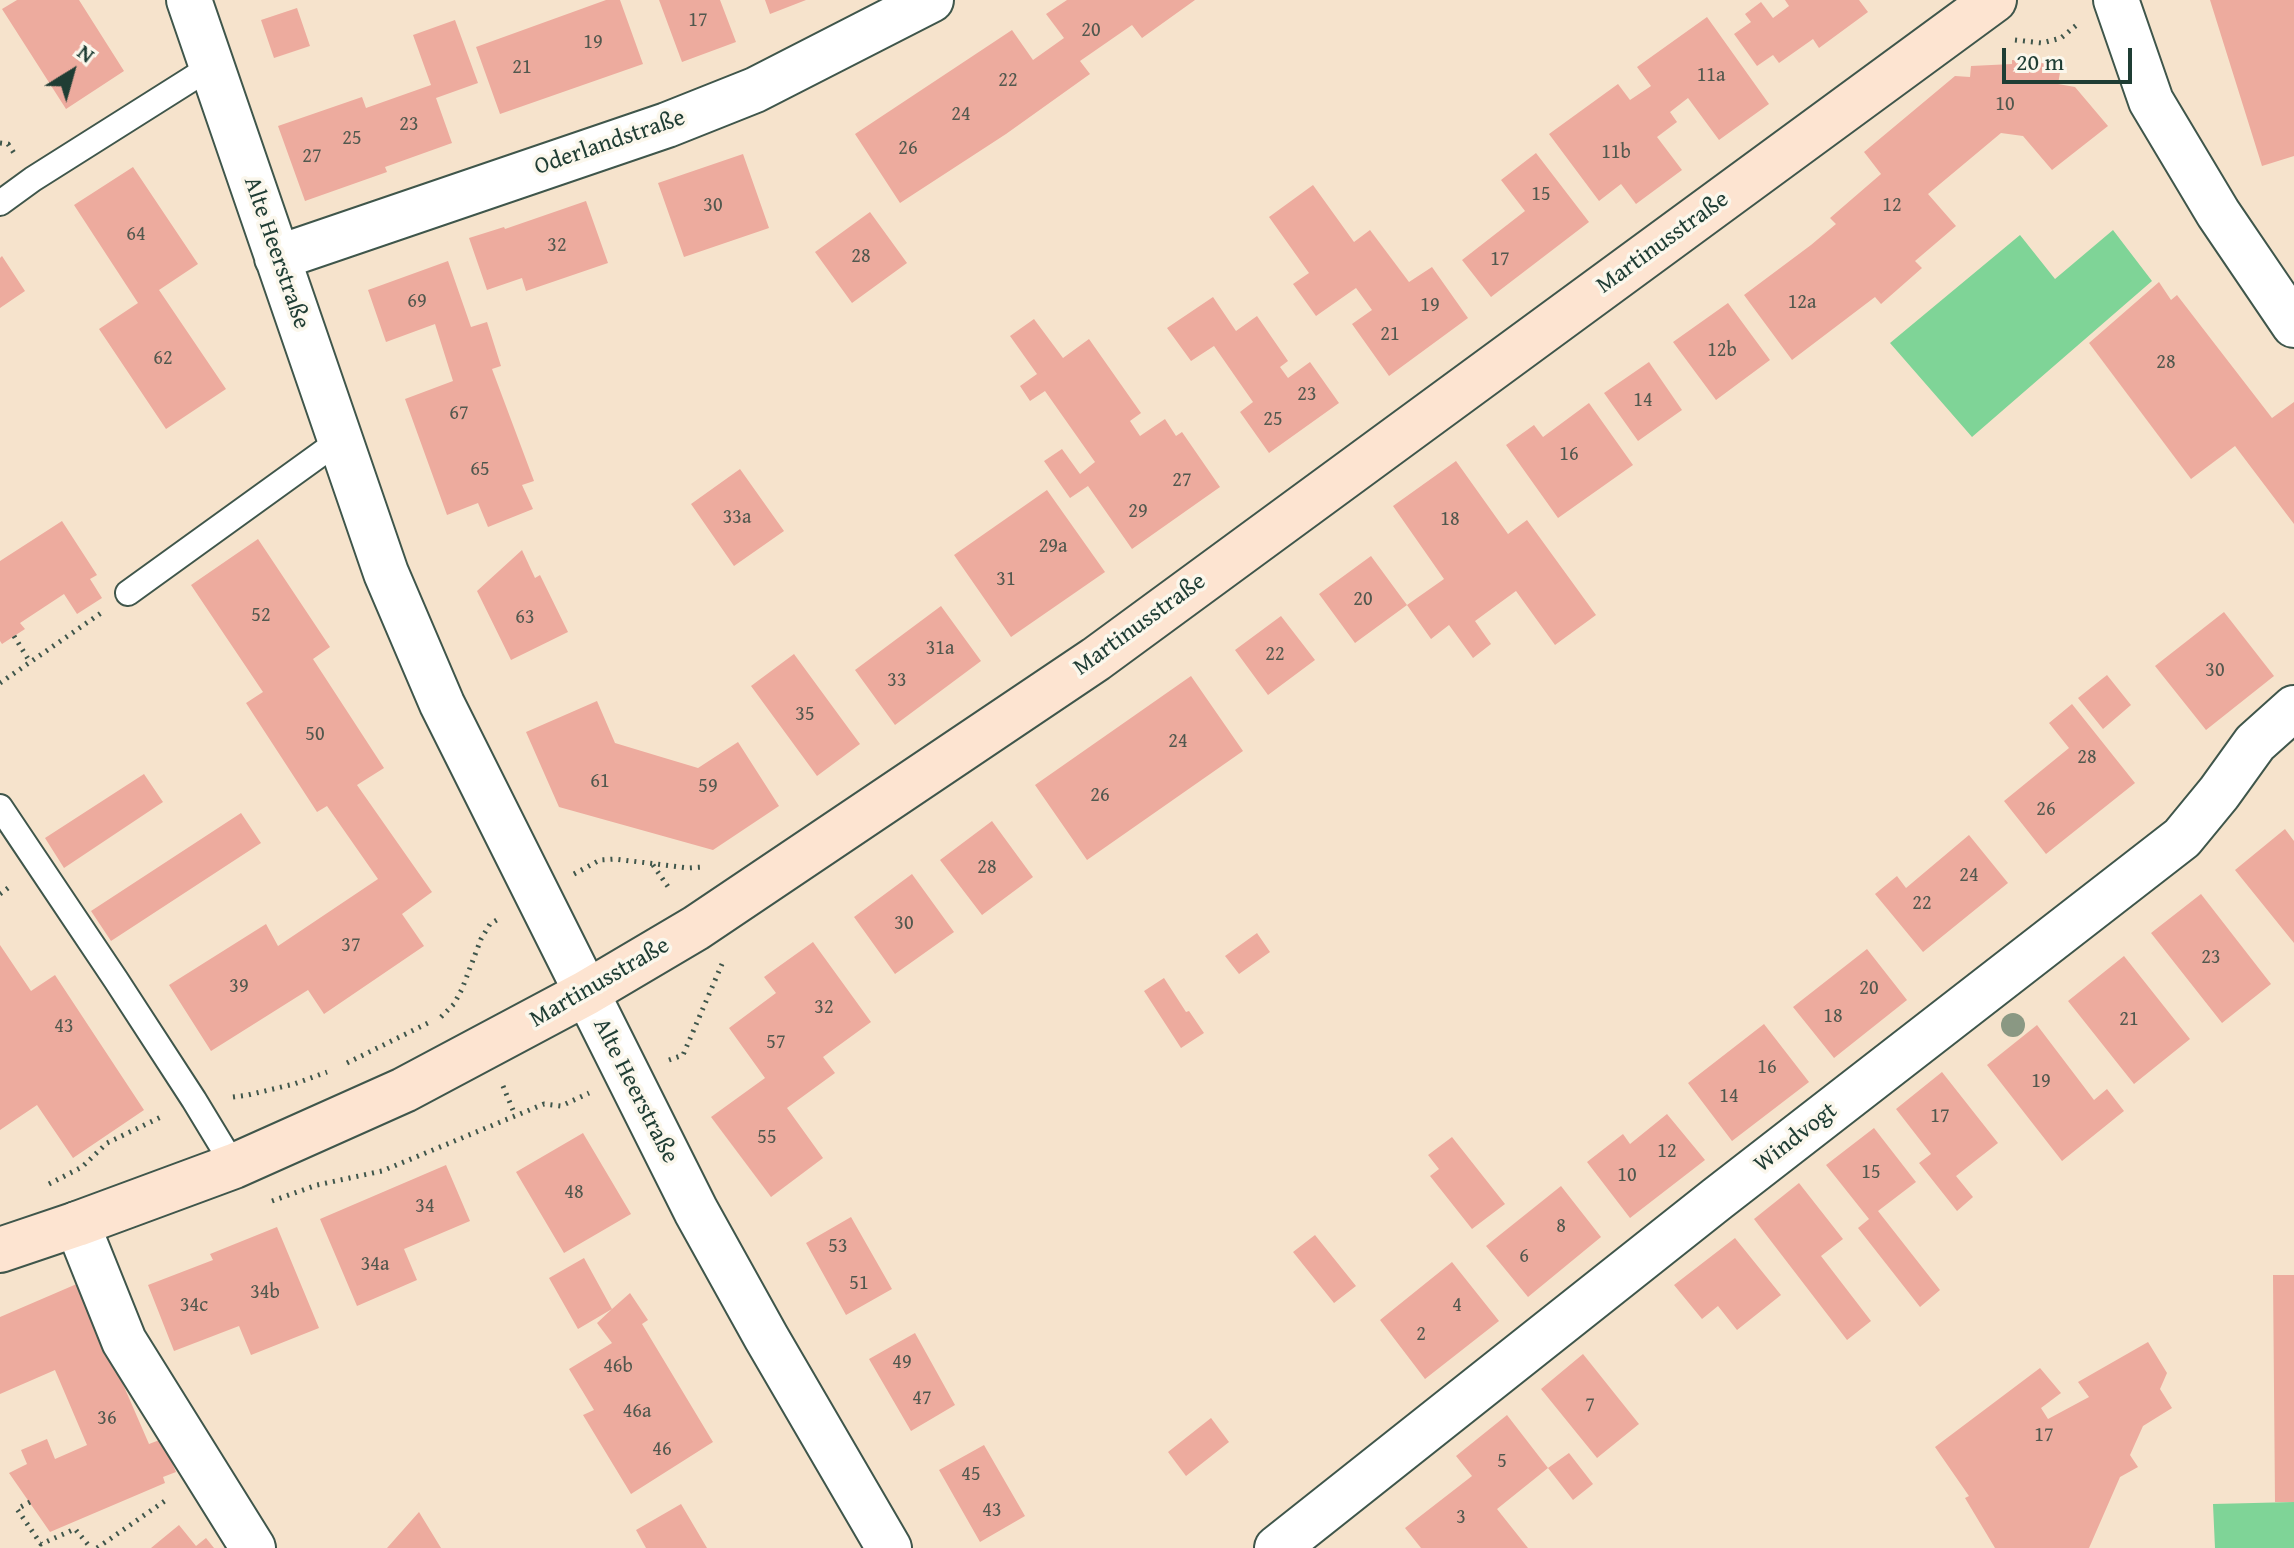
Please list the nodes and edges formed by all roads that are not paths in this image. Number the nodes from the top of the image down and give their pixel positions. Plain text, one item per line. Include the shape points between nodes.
1 (189, 0) edge
2 (931, 0) edge
3 (1994, 0) edge
4 (2116, 0) edge
5 (212, 66) junction
6 (0, 203) edge
7 (277, 258) junction
8 (2294, 325) edge
9 (340, 440) junction
10 (128, 593) road end
11 (2294, 708) edge
12 (0, 807) edge
13 (586, 993) junction
14 (234, 1166) junction
15 (77, 1224) junction
16 (0, 1250) edge
17 (253, 1548) edge
18 (889, 1548) edge
19 (1277, 1548) edge

1 - 5 street, Alte Heerstraße
2 - 7 street, Oderlandstraße via 755,90 667,125
3 - 13 main road, Martinusstraße via 1096,659 696,928
4 - 8 street via 2151,101
5 - 6 lane
5 - 7 street, Alte Heerstraße
7 - 9 street, Alte Heerstraße
9 - 10 lane
9 - 13 street, Alte Heerstraße via 386,573 442,704
11 - 19 street, Windvogt via 2255,743 2182,838
12 - 14 lane
13 - 14 main road, Martinusstraße via 404,1090
13 - 18 street, Alte Heerstraße via 696,1211
14 - 15 main road, Martinusstraße
15 - 16 main road, Martinusstraße
15 - 17 street via 124,1341

